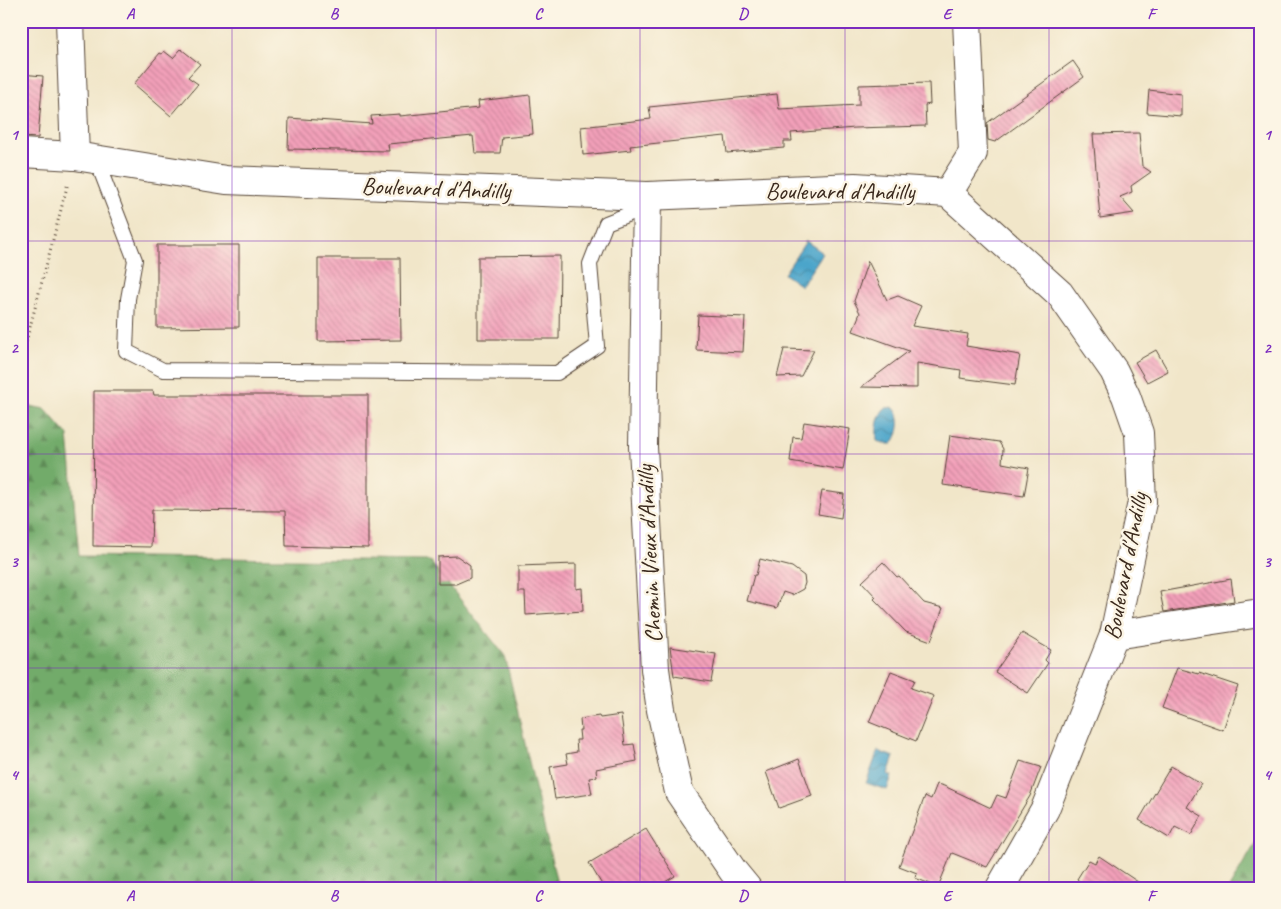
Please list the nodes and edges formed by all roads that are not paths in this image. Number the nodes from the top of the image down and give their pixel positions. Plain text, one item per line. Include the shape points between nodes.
1 (70, 21) edge
2 (967, 21) edge
3 (21, 153) edge
4 (86, 158) junction
5 (948, 193) junction
6 (647, 201) junction
7 (1260, 613) edge
8 (1114, 635) junction
9 (747, 888) edge
10 (1000, 888) edge

1 - 4 street
2 - 5 street via 973,153
3 - 4 street, Boulevard d'Andilly
4 - 6 street, Boulevard d'Andilly via 226,180
4 - 6 lane via 135,260 128,299 126,351 164,370 557,373 597,346 590,264 606,223
5 - 6 street, Boulevard d'Andilly via 855,187
5 - 8 street, Boulevard d'Andilly via 1060,294 1107,359 1126,396 1139,433 1142,502
6 - 9 street, Chemin Vieux d'Andilly via 643,447 655,669 679,792
7 - 8 street
8 - 10 street, Boulevard d'Andilly via 1045,809

